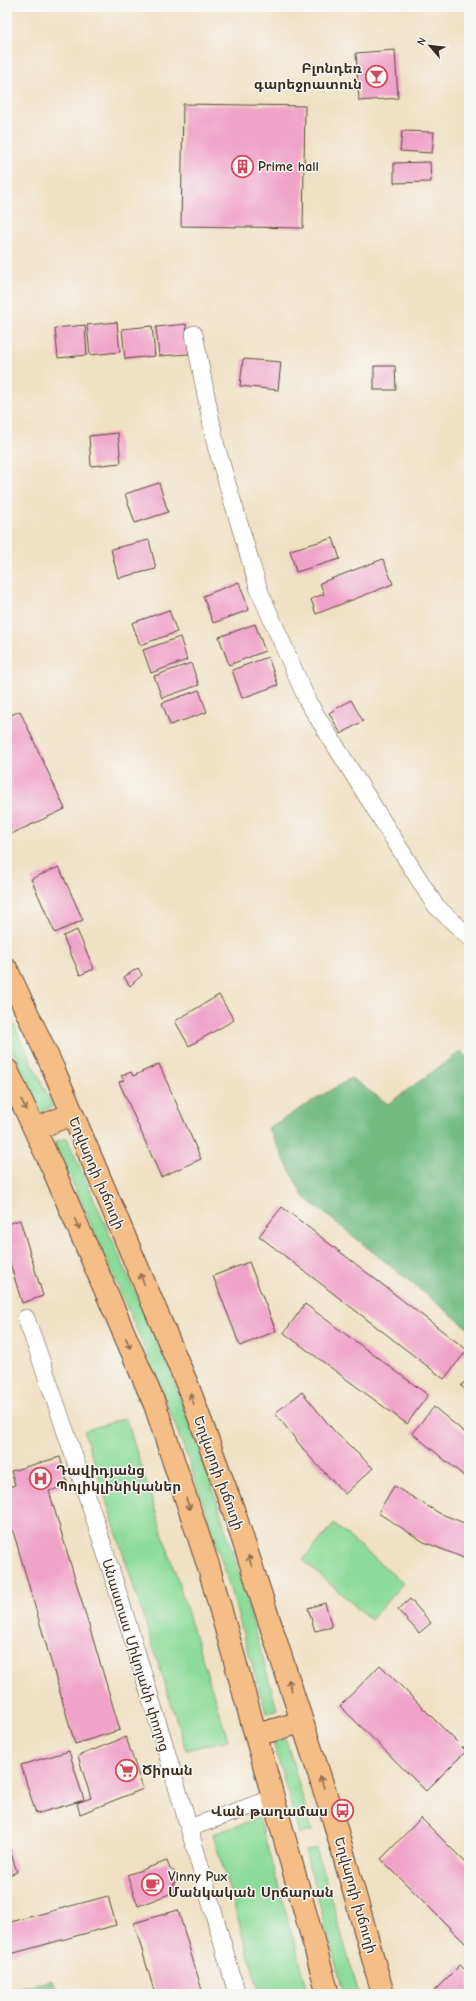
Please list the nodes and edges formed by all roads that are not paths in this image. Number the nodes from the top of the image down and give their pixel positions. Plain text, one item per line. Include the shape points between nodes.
1 (194, 334) dead end
2 (469, 937) edge
3 (7, 970) edge
4 (7, 1070) edge
5 (72, 1114) junction
6 (34, 1129) junction
7 (26, 1318) dead end
8 (302, 1722) junction
9 (256, 1735) junction
10 (274, 1798) junction
11 (189, 1828) junction
12 (237, 1994) edge
13 (328, 1994) edge
14 (384, 1994) edge

1 - 2 street via 216,446 259,590 308,702 435,905
3 - 5 main road, Եղվարդի խճուղի
4 -> 6 main road
5 - 6 main road
8 -> 5 main road, Եղվարդի խճուղի via 233,1509 187,1384
6 -> 9 main road via 155,1405 209,1568
7 - 11 street, Անաստաս Միկոյանի փողոց via 70,1441
8 - 9 main road
14 -> 8 main road, Եղվարդի խճուղի via 337,1828
9 - 10 main road
10 - 11 street
10 - 13 main road
11 - 12 street, Անաստաս Միկոյանի փողոց

